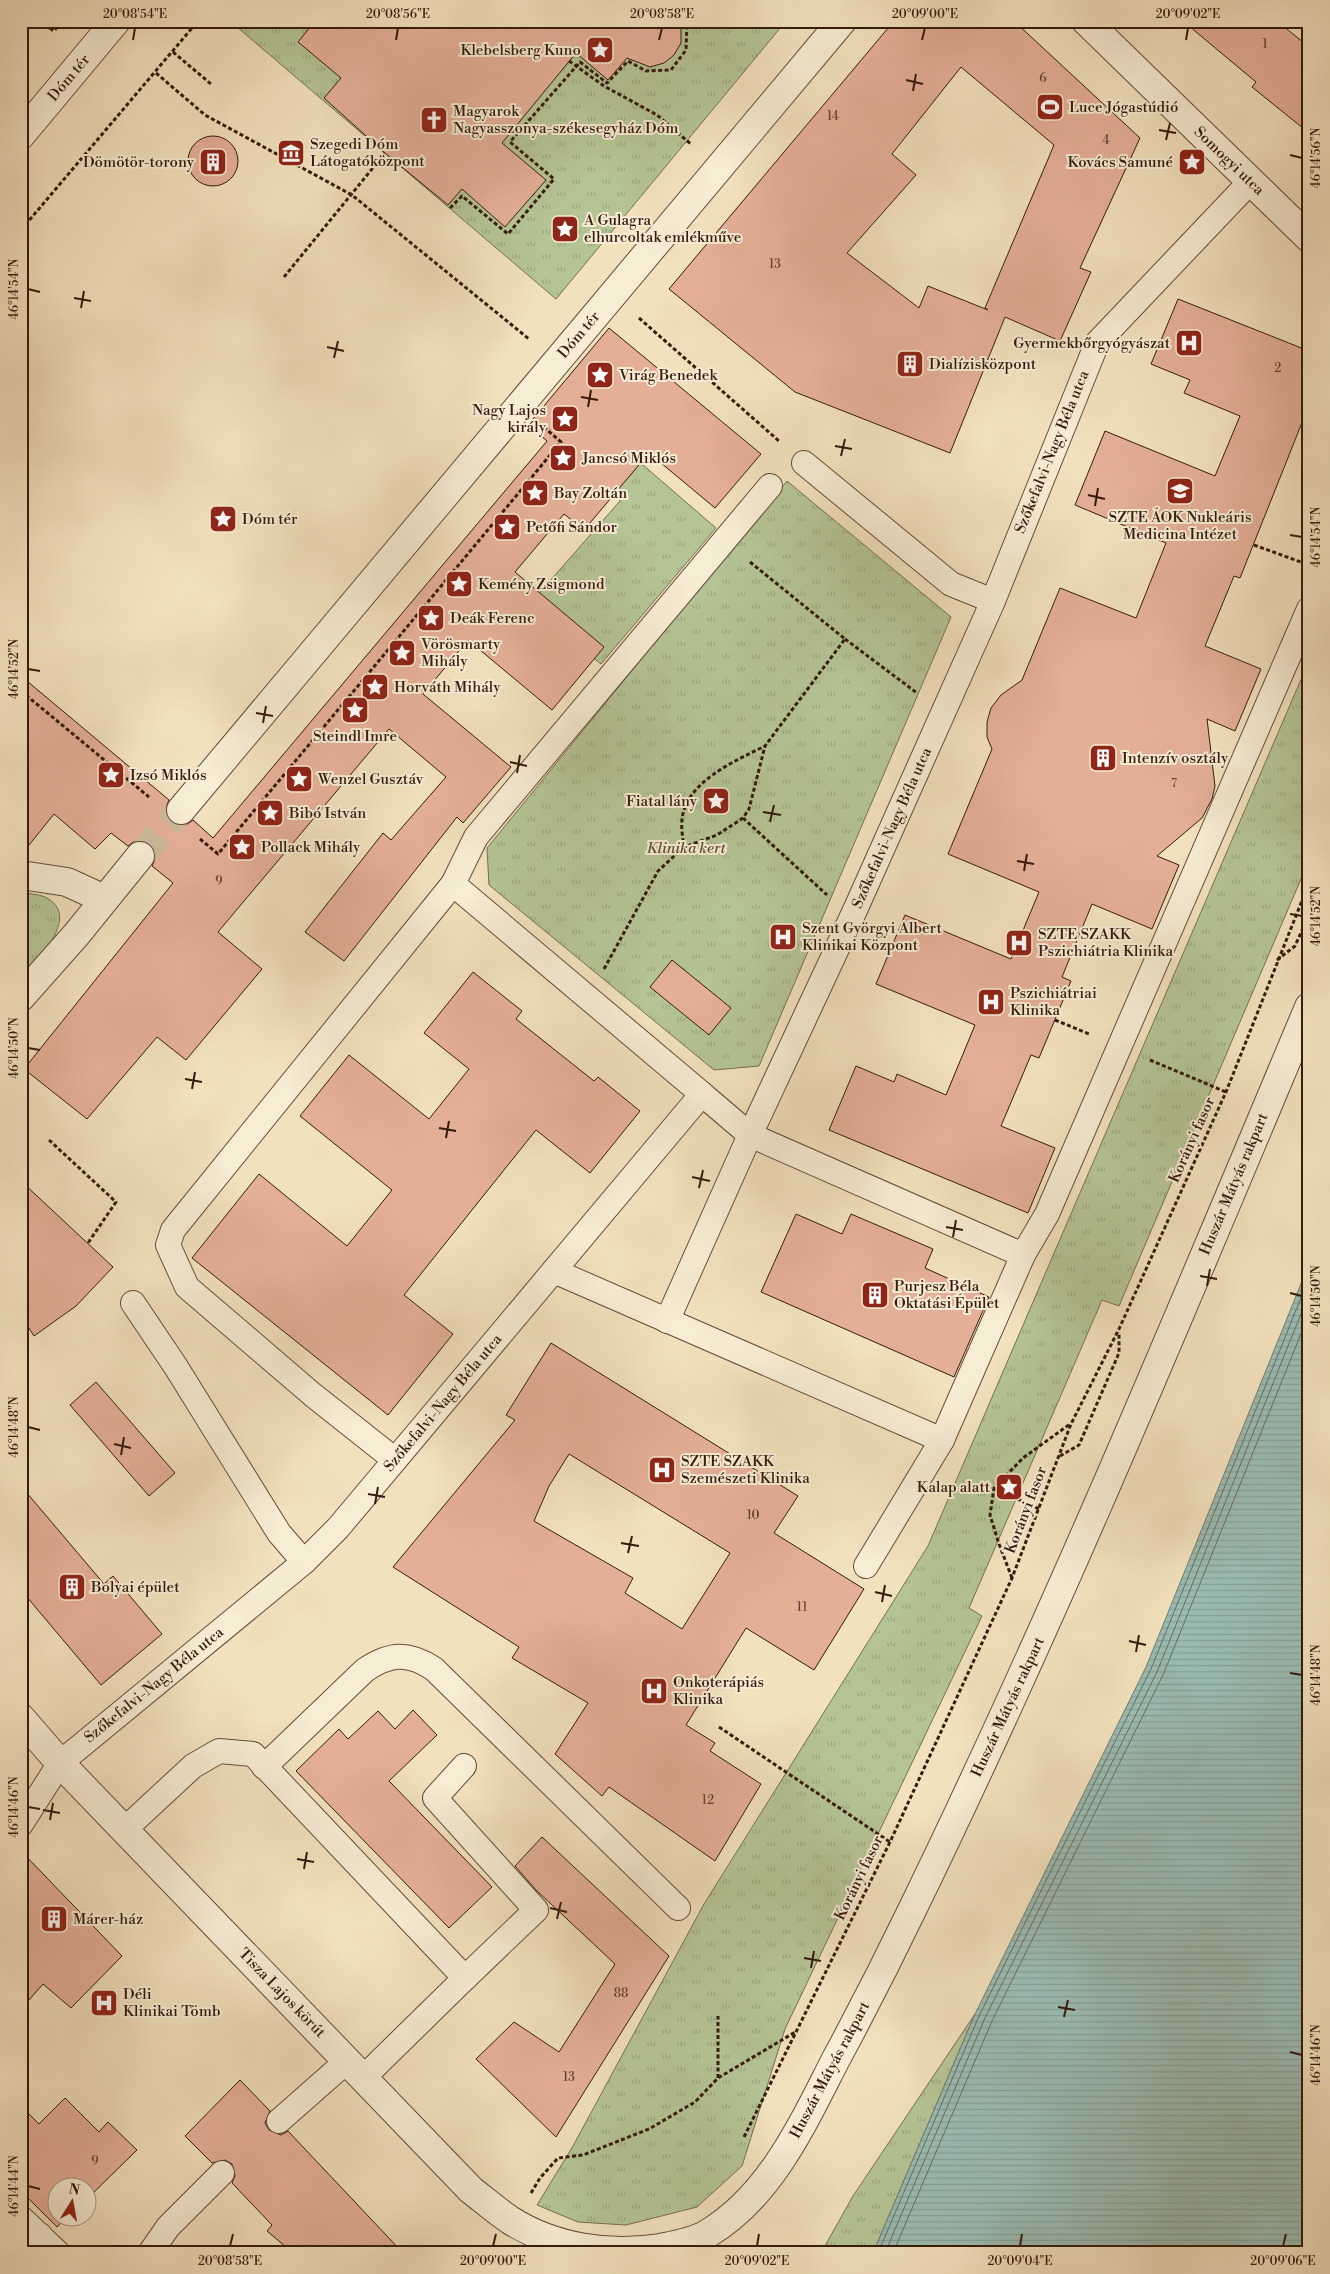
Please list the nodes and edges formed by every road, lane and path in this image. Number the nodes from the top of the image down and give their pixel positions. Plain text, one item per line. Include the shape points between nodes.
1 (30, 21) edge
2 (40, 21) edge
3 (62, 21) edge
4 (116, 21) edge
5 (198, 21) edge
6 (687, 21) edge
7 (842, 21) edge
8 (1103, 27) edge
9 (21, 32) edge
10 (173, 52) junction
11 (570, 62) dead end
12 (575, 66) junction
13 (156, 72) junction
14 (211, 84) dead end
15 (664, 121) dead end
16 (21, 135) edge
17 (385, 153) dead end
18 (1250, 182) junction
19 (352, 195) junction
20 (450, 208) dead end
21 (21, 230) edge
22 (1309, 238) edge
23 (284, 277) dead end
24 (612, 296) junction
25 (556, 362) junction
26 (771, 433) dead end
27 (804, 463) dead end
28 (770, 486) dead end
29 (724, 541) junction
30 (1254, 545) dead end
31 (1309, 565) edge
32 (992, 601) junction
33 (1309, 609) edge
34 (845, 639) junction
35 (943, 712) junction
36 (765, 746) junction
37 (180, 810) tunnel mouth
38 (743, 818) junction
39 (684, 847) junction
40 (140, 856) tunnel mouth
41 (21, 874) edge
42 (1309, 883) edge
43 (453, 884) junction
44 (821, 890) dead end
45 (104, 899) junction
46 (1309, 915) edge
47 (1277, 960) junction
48 (21, 997) edge
49 (588, 998) junction
50 (1309, 1008) edge
51 (702, 1094) junction
52 (750, 1135) junction
53 (49, 1140) dead end
54 (88, 1243) dead end
55 (1023, 1255) junction
56 (554, 1271) junction
57 (133, 1303) dead end
58 (667, 1321) junction
59 (1119, 1329) junction
60 (1071, 1424) junction
61 (942, 1440) junction
62 (1059, 1456) junction
63 (395, 1460) junction
64 (994, 1488) junction
65 (1039, 1509) junction
66 (304, 1562) junction
67 (866, 1566) dead end
68 (1012, 1578) junction
69 (21, 1718) edge
70 (719, 1727) dead end
71 (60, 1763) junction
72 (464, 1766) dead end
73 (264, 1767) junction
74 (21, 1824) edge
75 (124, 1830) junction
76 (890, 1842) junction
77 (678, 1908) dead end
78 (465, 1978) junction
79 (718, 2016) dead end
80 (797, 2031) junction
81 (355, 2069) junction
82 (718, 2078) junction
83 (279, 2121) dead end
84 (744, 2137) dead end
85 (222, 2173) dead end
86 (21, 2218) edge
87 (513, 2222) junction
88 (562, 2243) joint
89 (35, 2244) edge
90 (58, 2253) edge
91 (150, 2253) edge

1 - 9 path
2 - 3 path via 54,31
4 - 16 street, Dóm tér
5 - 10 path
6 - 12 path via 686,50 671,70 646,71 628,61 607,83 580,62
7 - 24 street, Dóm tér
8 - 18 street, Somogyi utca
10 - 13 path
10 - 14 path
11 - 12 path
12 - 15 path
12 - 20 path via 510,142 554,179 508,234 462,196
13 - 19 path via 205,115
13 - 21 path
17 - 19 path
18 - 22 street, Somogyi utca
18 - 32 lane, Szőkefalvi-Nagy Béla utca via 1097,343
19 - 23 path
19 - 25 path
24 - 25 street, Dóm tér
24 - 26 path
25 - 37 street, Dóm tér
27 - 32 lane via 951,584
28 - 29 lane
29 - 34 path
29 - 43 lane via 476,837
30 - 31 path
32 - 35 lane, Szőkefalvi-Nagy Béla utca
33 - 55 lane via 1047,1214
34 - 35 path
34 - 36 path
35 - 52 lane, Szőkefalvi-Nagy Béla utca
36 - 38 path via 749,809
36 - 39 path via 722,769 694,790 682,819
38 - 39 path via 717,835
38 - 44 path
39 - 49 path via 658,871
40 - 45 street
41 - 45 street via 67,882
42 - 47 path, Korányi fasor
43 - 49 lane
43 - 63 lane via 173,1230 168,1245 187,1287
45 - 48 street
46 - 47 path via 1295,946
47 - 59 path, Korányi fasor via 1226,1092
49 - 51 lane
50 - 88 street, Huszár Mátyás rakpart via 1025,1672 882,1972 804,2122 768,2180 735,2214 703,2237 672,2246 603,2252
51 - 52 lane
51 - 56 lane, Szőkefalvi-Nagy Béla utca
52 - 55 lane
52 - 58 lane, Szőkefalvi-Nagy Béla utca
53 - 54 path via 116,1202
55 - 61 lane
56 - 58 lane
56 - 63 lane, Szőkefalvi-Nagy Béla utca
57 - 66 lane via 279,1534
58 - 61 lane
59 - 60 path, Korányi fasor
59 - 62 path via 1119,1353 1080,1445
60 - 62 path, Korányi fasor
60 - 64 path via 1023,1458
61 - 67 lane
62 - 65 path, Korányi fasor
63 - 66 lane, Szőkefalvi-Nagy Béla utca via 338,1528
64 - 65 path
64 - 68 path via 990,1515
65 - 68 path, Korányi fasor
66 - 71 lane, Szőkefalvi-Nagy Béla utca
68 - 76 path, Korányi fasor
69 - 71 street, Tisza Lajos körút
70 - 76 path
71 - 74 lane, Szőkefalvi-Nagy Béla utca
71 - 75 street, Tisza Lajos körút
72 - 78 lane via 435,1798 536,1910
73 - 75 lane via 253,1754 219,1751 193,1766
73 - 77 lane via 365,1670 391,1657 421,1660 434,1669
73 - 78 lane
75 - 81 street, Tisza Lajos körút
76 - 80 path, Korányi fasor
78 - 81 lane
79 - 82 path
80 - 82 path
80 - 84 path, Korányi fasor
81 - 83 lane
81 - 87 street, Tisza Lajos körút via 471,2190
82 - 87 path via 695,2102 649,2128 583,2155 558,2158 540,2178
85 - 91 lane via 168,2227
86 - 89 lane
87 - 88 street, Tisza Lajos körút
89 - 90 lane

